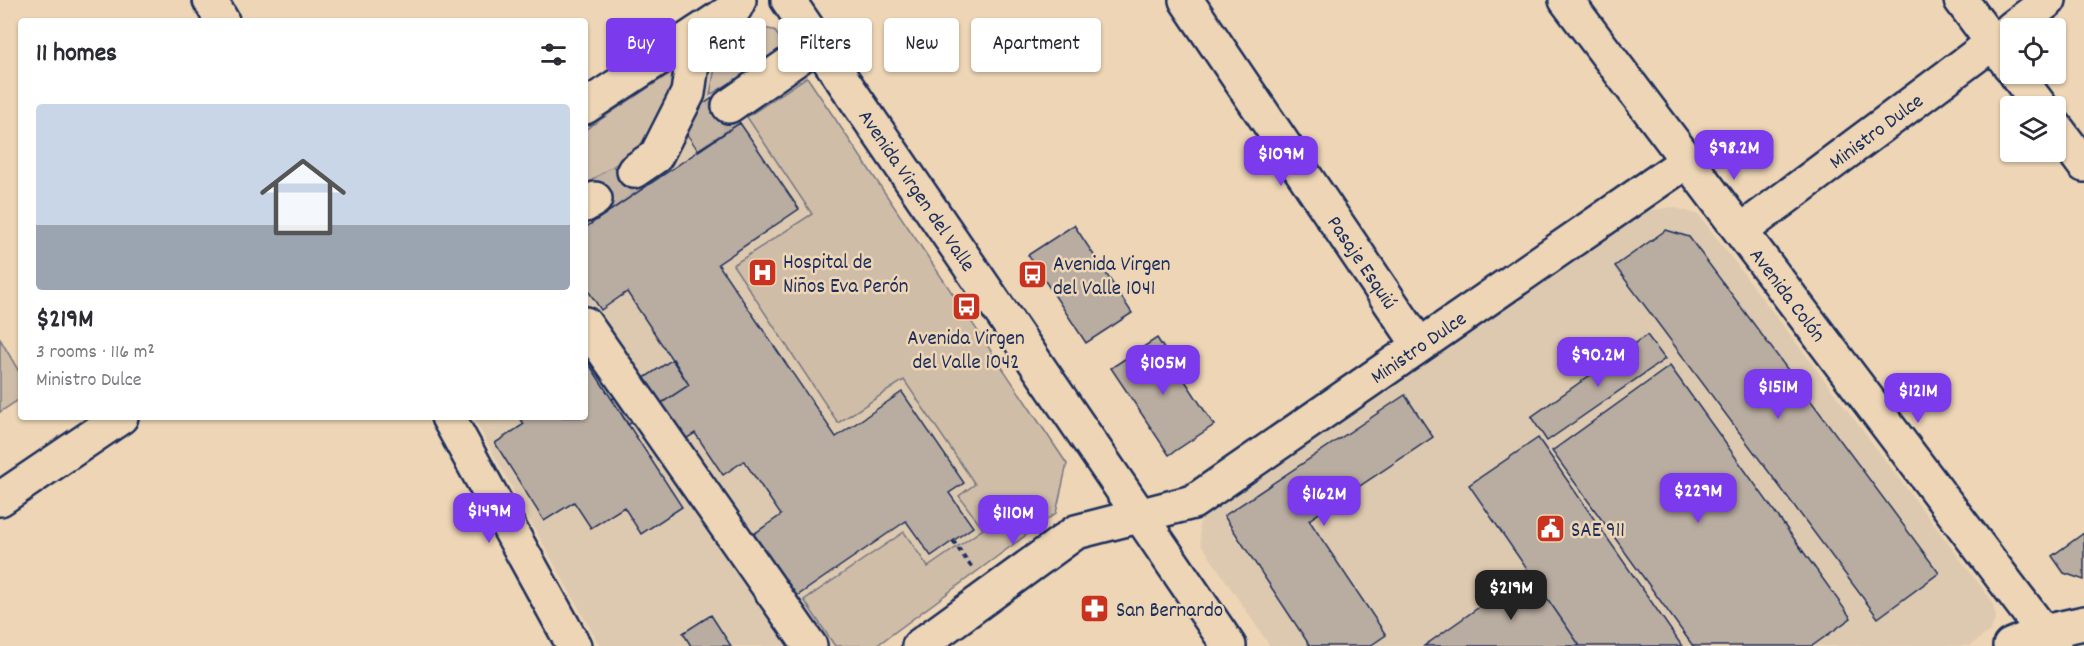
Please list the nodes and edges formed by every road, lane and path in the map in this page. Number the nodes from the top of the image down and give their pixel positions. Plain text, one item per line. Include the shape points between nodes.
1 (210, 0) edge
2 (739, 0) edge
3 (788, 0) edge
4 (1186, 0) edge
5 (1961, 0) edge
6 (2049, 0) edge
7 (1571, 2) edge
8 (220, 18) edge
9 (720, 18) edge
10 (800, 18) edge
11 (2031, 18) edge
12 (2000, 36) edge
13 (688, 39) edge
14 (2000, 46) edge
15 (691, 72) edge
16 (778, 72) edge
17 (837, 72) edge
18 (588, 105) edge
19 (729, 106) tunnel mouth
20 (688, 135) tunnel mouth
21 (2066, 141) edge
22 (1687, 161) junction
23 (2084, 165) edge
24 (1741, 231) junction
25 (588, 328) edge
26 (1419, 345) junction
27 (117, 420) edge
28 (450, 420) edge
29 (0, 499) edge
30 (1140, 516) junction
31 (2084, 622) edge
32 (2048, 639) edge
33 (574, 646) edge
34 (810, 646) edge
35 (919, 646) edge
36 (1229, 646) edge
37 (2010, 646) edge

1 - 8 street
2 - 9 street via 735,8
3 - 10 street, Avenida Virgen del Valle
4 - 26 street, Pasaje Esquiú
5 - 12 street
6 - 11 street, Ministro Dulce
7 - 22 street, Avenida Colón
13 - 18 street
14 - 24 street, Ministro Dulce
15 - 20 street via 688,93 645,164
16 - 19 street
17 - 30 street, Avenida Virgen del Valle
21 - 23 street
22 - 24 street, Avenida Colón
22 - 26 street, Ministro Dulce
24 - 32 street, Avenida Colón
25 - 34 street
26 - 30 street, Ministro Dulce via 1193,502
27 - 29 street
28 - 33 street
30 - 35 street, Ministro Dulce via 1076,532
30 - 36 street, Avenida Virgen del Valle
31 - 32 street
32 - 37 street

